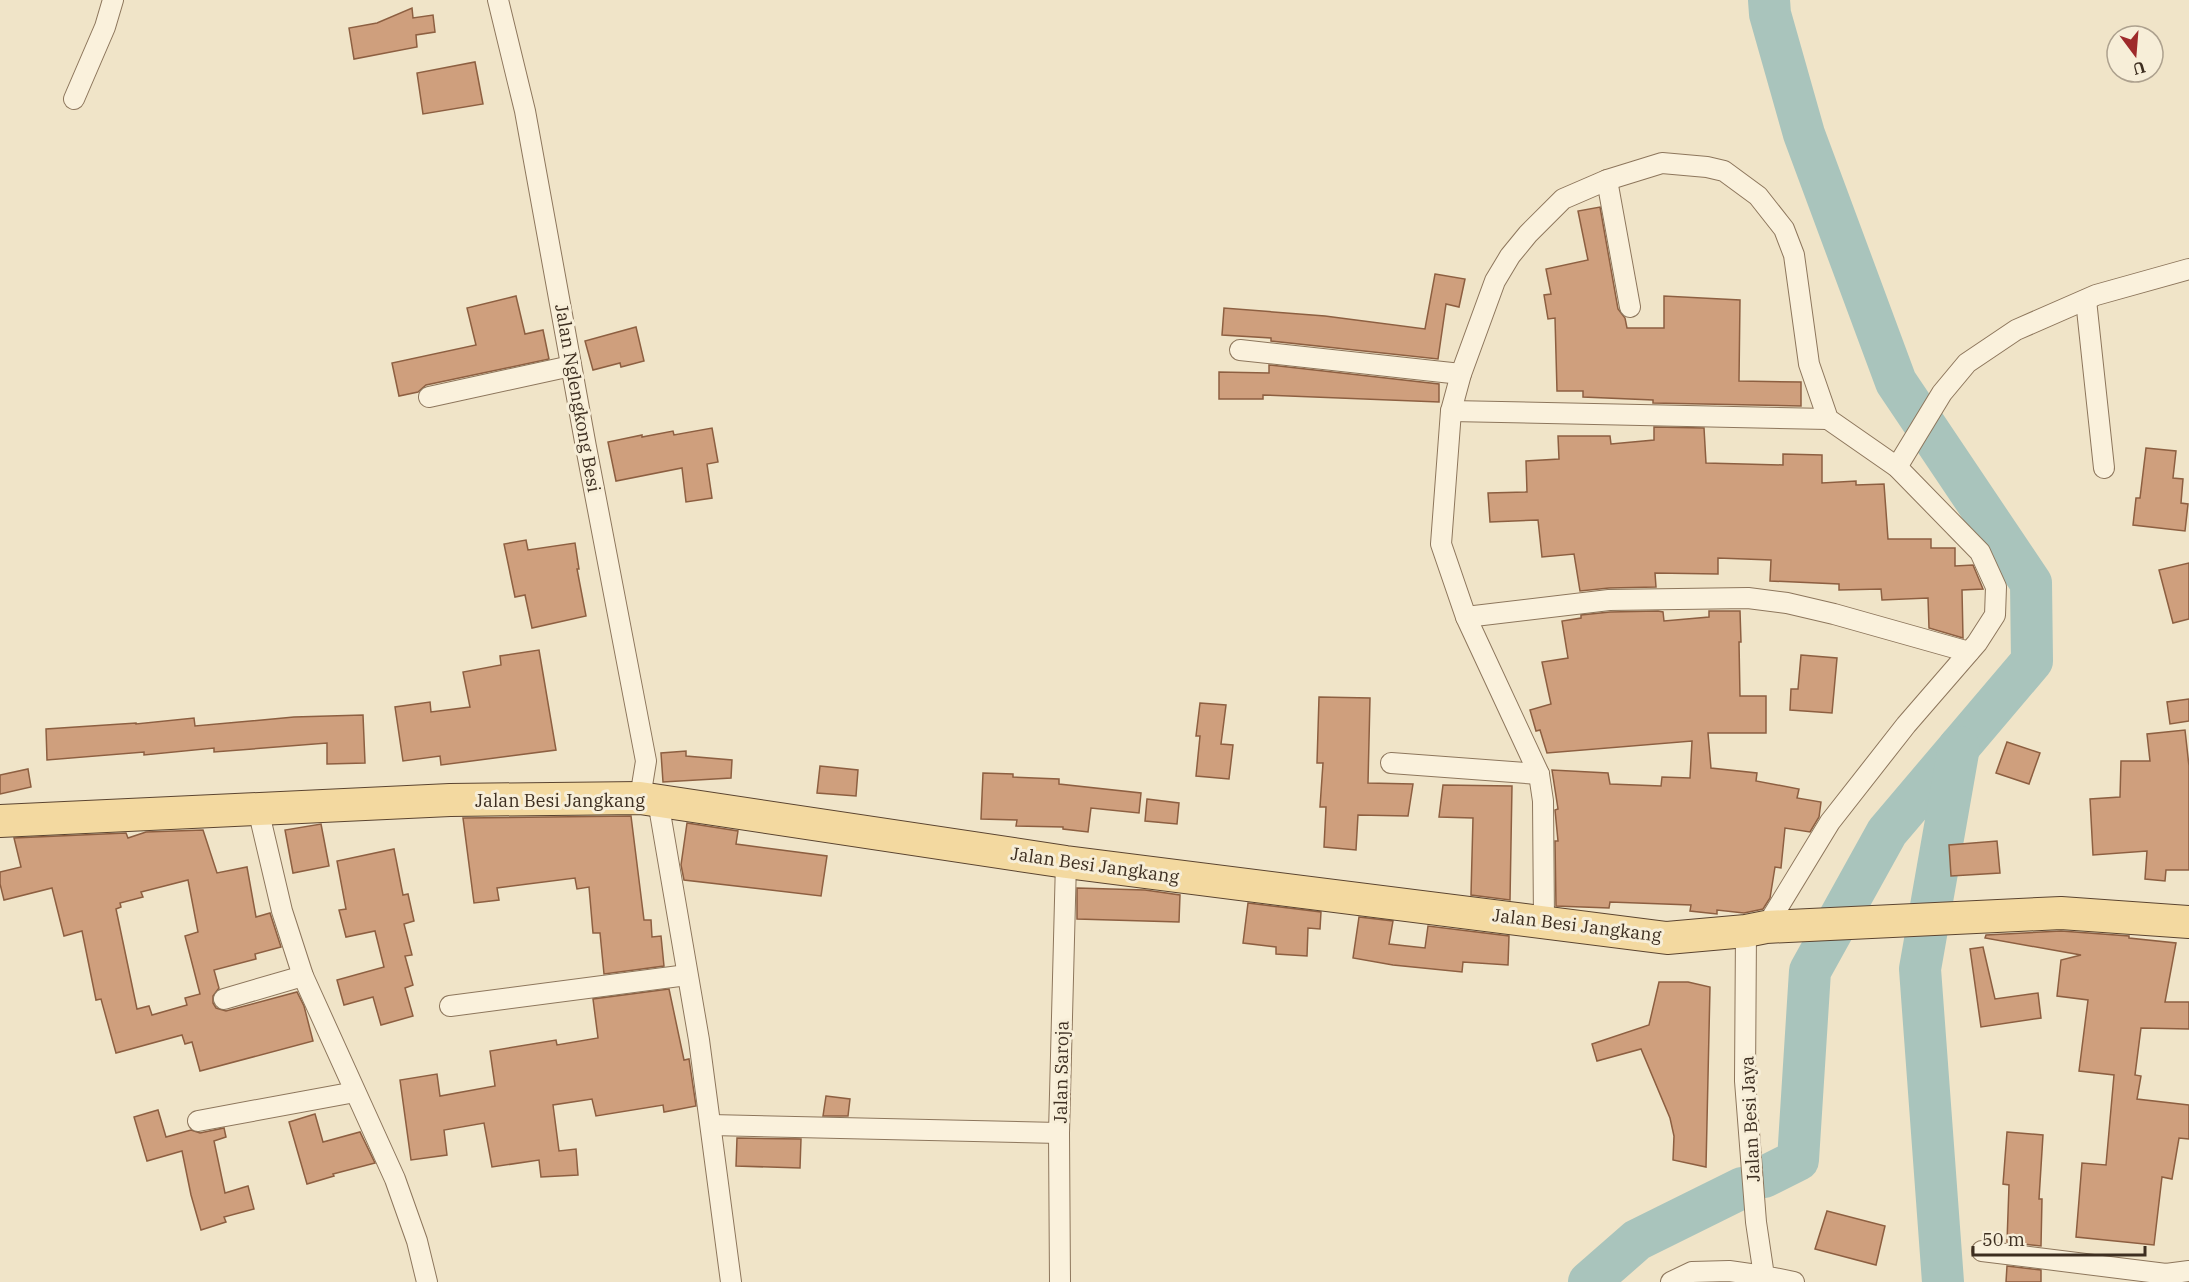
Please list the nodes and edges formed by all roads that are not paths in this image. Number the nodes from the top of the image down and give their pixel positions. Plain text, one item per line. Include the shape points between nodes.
1 (113, 0) edge
2 (498, 0) edge
3 (74, 99) dead end
4 (1607, 180) junction
5 (2189, 269) edge
6 (2086, 300) junction
7 (1630, 307) dead end
8 (1240, 350) dead end
9 (572, 366) junction
10 (1461, 374) junction
11 (429, 397) dead end
12 (1451, 411) junction
13 (1828, 419) junction
14 (1897, 467) junction
15 (2104, 468) dead end
16 (1466, 617) junction
17 (1969, 652) junction
18 (1391, 763) dead end
19 (1539, 774) junction
20 (649, 799) junction
21 (258, 809) junction
22 (0, 821) edge
23 (1066, 862) junction
24 (1544, 921) junction
25 (2189, 922) edge
26 (1756, 929) junction
27 (687, 975) junction
28 (303, 976) junction
29 (224, 999) dead end
30 (450, 1006) dead end
31 (355, 1092) junction
32 (198, 1121) dead end
33 (711, 1125) junction
34 (1059, 1133) junction
35 (1982, 1251) dead end
36 (2189, 1271) edge
37 (2166, 1278) edge
38 (1764, 1279) edge
39 (427, 1282) edge
40 (731, 1282) edge
41 (1060, 1282) edge
42 (1671, 1282) edge
43 (1794, 1282) edge

1 - 3 street
2 - 9 street, Jalan Nglengkong Besi via 525,111
4 - 7 street
4 - 10 street via 1563,199 1510,256 1495,281
4 - 13 street via 1662,163 1707,167 1724,171 1758,196 1784,230 1794,255 1809,364
5 - 6 street
6 - 14 street via 2016,330 1967,363 1941,393
6 - 15 street
8 - 10 street
9 - 11 street
9 - 20 street, Jalan Nglengkong Besi via 646,761
10 - 12 street
12 - 13 street
12 - 16 street via 1441,544
13 - 14 street
14 - 17 street via 1980,552 1996,586 1995,615
16 - 17 street via 1609,600 1748,598 1834,614
16 - 19 street
17 - 26 street via 1906,724 1830,822
18 - 19 street
19 - 24 street via 1543,801
20 - 21 main road, Jalan Besi Jangkang via 450,801
20 - 23 main road, Jalan Besi Jangkang
20 - 27 street, Jalan Nglengkong Besi
21 - 22 main road, Jalan Besi Jangkang
21 - 28 street via 282,911
23 - 24 main road, Jalan Besi Jangkang
23 - 34 street, Jalan Saroja
24 - 26 main road, Jalan Besi Jangkang via 1667,938
25 - 26 main road, Jalan Besi Jangkang via 2061,913
26 - 38 street, Jalan Besi Jaya via 1745,1081
27 - 30 street
27 - 33 street, Jalan Nglengkong Besi
28 - 29 street
28 - 31 street
31 - 32 street
31 - 39 street via 395,1179
33 - 34 street
33 - 40 street, Jalan Nglengkong Besi
34 - 41 street, Jalan Saroja
35 - 37 street
36 - 37 street
38 - 42 street via 1729,1271 1692,1272
38 - 43 street

